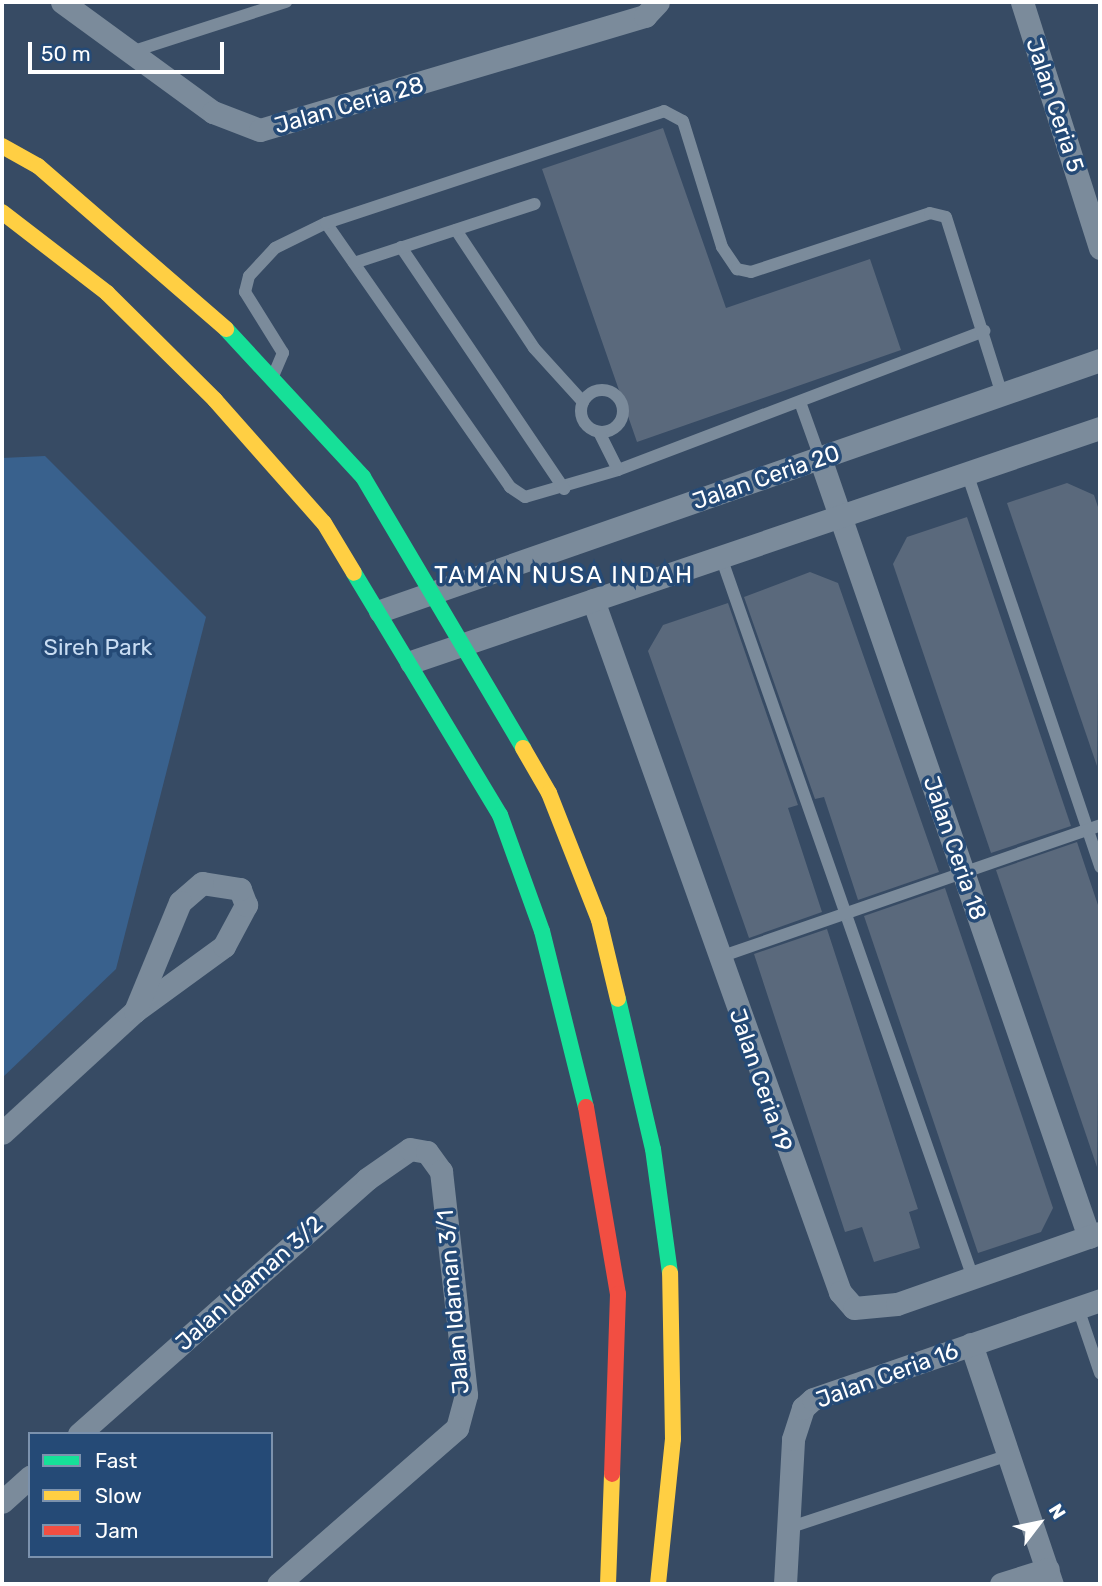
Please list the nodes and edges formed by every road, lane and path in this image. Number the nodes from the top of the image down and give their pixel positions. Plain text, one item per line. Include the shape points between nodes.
1 (62, 2) edge
2 (286, 2) edge
3 (659, 2) edge
4 (1022, 2) edge
5 (131, 52) junction
6 (2, 146) edge
7 (535, 204) dead end
8 (2, 212) edge
9 (327, 223) junction
10 (456, 230) junction
11 (401, 247) junction
12 (1100, 248) edge
13 (354, 263) junction
14 (984, 331) junction
15 (1100, 360) edge
16 (272, 376) junction
17 (1002, 395) junction
18 (583, 402) junction
19 (800, 402) junction
20 (599, 432) junction
21 (1099, 433) edge
22 (820, 458) junction
23 (618, 470) junction
24 (967, 473) junction
25 (564, 489) junction
26 (840, 516) junction
27 (721, 557) junction
28 (432, 594) junction
29 (593, 600) junction
30 (380, 611) junction
31 (462, 645) junction
32 (411, 662) junction
33 (1094, 827) edge
34 (1100, 867) edge
35 (963, 873) junction
36 (845, 914) junction
37 (718, 958) junction
38 (135, 1011) junction
39 (2, 1133) edge
40 (427, 1152) joint
41 (1095, 1235) edge
42 (973, 1278) junction
43 (1100, 1300) edge
44 (1078, 1308) junction
45 (971, 1344) junction
46 (1100, 1373) edge
47 (81, 1432) edge
48 (1009, 1455) junction
49 (28, 1479) edge
50 (2, 1502) edge
51 (788, 1528) junction
52 (1050, 1577) edge
53 (278, 1584) edge
54 (608, 1584) edge
55 (658, 1584) edge
56 (785, 1584) edge
57 (1002, 1584) edge

1 - 5 street, Jalan Ceria 28
2 - 5 lane
3 - 5 street, Jalan Ceria 28 via 645,16 260,130 213,113
4 - 12 street, Jalan Ceria 5
6 - 16 main road via 38,166 147,256
7 - 10 lane
8 - 30 main road via 107,293 215,400 324,523
9 - 13 lane
9 - 14 lane via 674,113 683,121 722,247 737,269 751,272 930,213 946,217
9 - 16 lane via 275,248 249,276 245,292 283,353
10 - 11 lane
10 - 18 lane via 534,348
11 - 13 lane
11 - 25 lane
13 - 25 lane via 510,487 525,497
14 - 17 lane
14 - 19 lane
15 - 17 street, Jalan Ceria 20
16 - 28 main road via 363,477
17 - 22 street, Jalan Ceria 20
18 - 20 lane via 584,421
18 - 20 lane via 601,390 620,399 619,426
19 - 22 lane
19 - 23 lane
20 - 23 lane
21 - 24 street
22 - 26 street, Jalan Ceria 18
22 - 28 street, Jalan Ceria 20
23 - 25 lane
24 - 26 street
24 - 33 lane
26 - 27 street
26 - 35 street, Jalan Ceria 18
27 - 29 street
27 - 36 lane
28 - 30 street, Jalan Ceria 20
28 - 31 main road
29 - 31 street
29 - 37 street, Jalan Ceria 19
30 - 32 main road
31 - 32 street
31 - 55 main road via 549,793 598,920 653,1149 672,1286 673,1439
32 - 54 main road via 500,815 542,931 600,1161 618,1294
33 - 34 lane
33 - 35 lane
35 - 36 lane
35 - 41 street, Jalan Ceria 18
36 - 37 lane
36 - 42 lane
37 - 42 street, Jalan Ceria 19 via 839,1292 854,1308 874,1309
38 - 38 street via 180,902 202,884 240,889 246,905 225,946
38 - 39 street
40 - 47 street, Jalan Idaman 3/2 via 410,1149 392,1158
40 - 53 street, Jalan Idaman 3/1 via 441,1171 466,1395 457,1428
41 - 42 street, Jalan Ceria 19
43 - 44 street, Jalan Ceria 16
44 - 45 street, Jalan Ceria 16
44 - 46 lane
45 - 48 street
45 - 51 street, Jalan Ceria 16 via 828,1392 803,1408 793,1439
48 - 51 lane
48 - 52 street
49 - 50 street
51 - 56 street, Jalan Ceria 16
52 - 57 street

